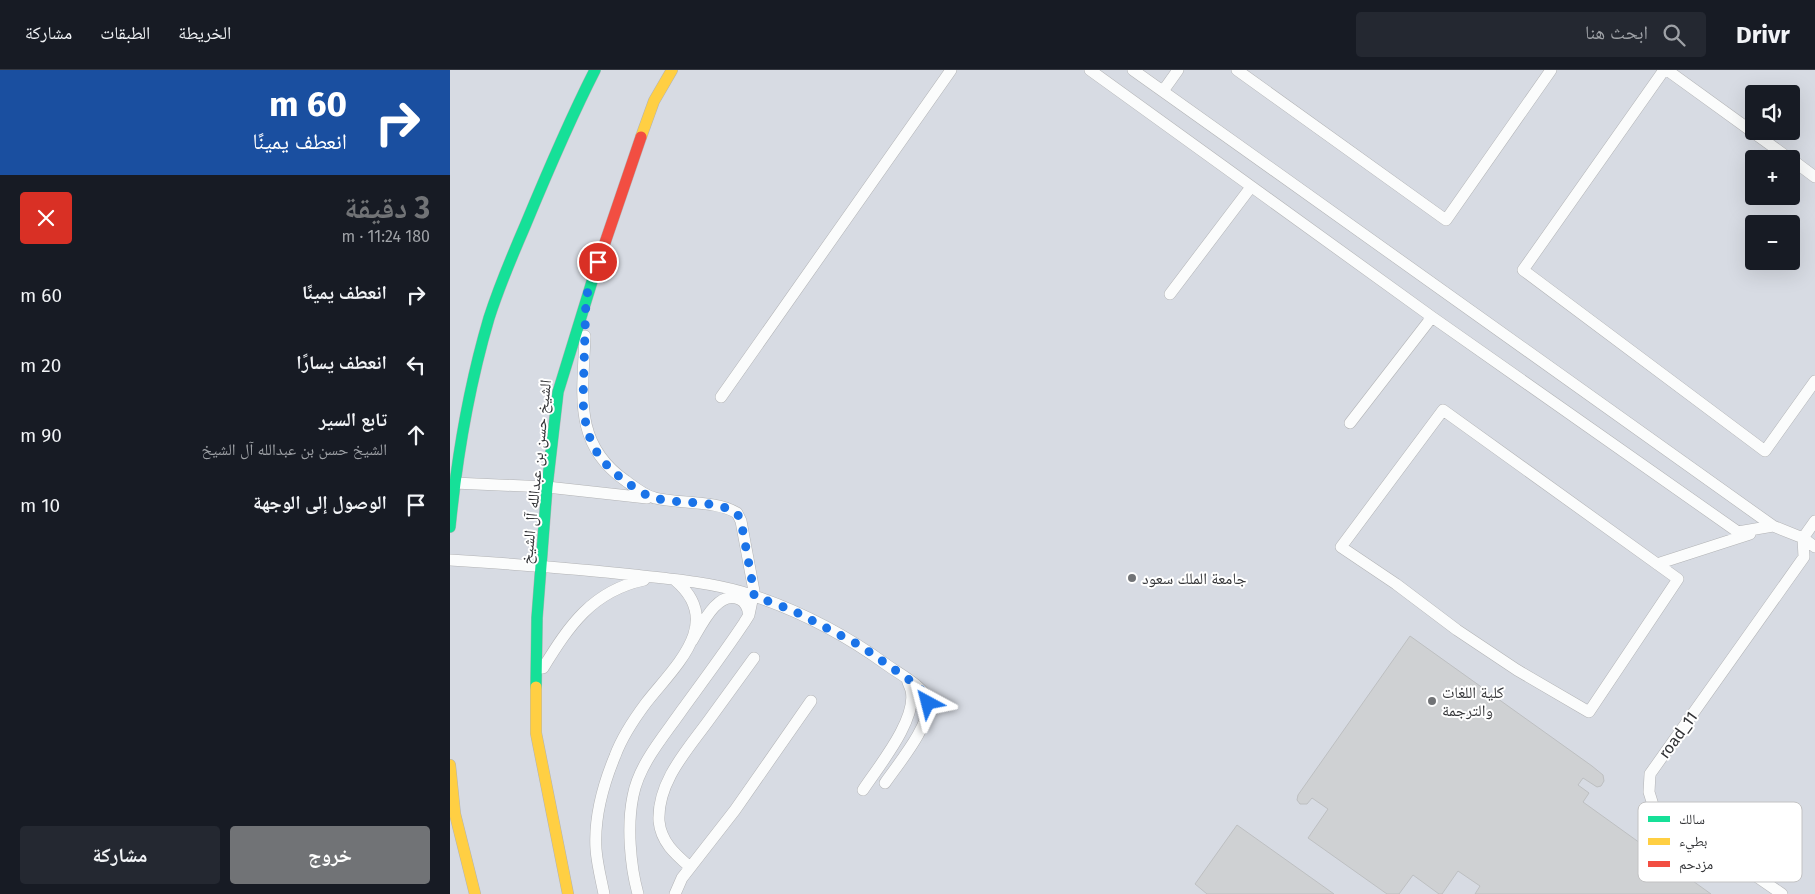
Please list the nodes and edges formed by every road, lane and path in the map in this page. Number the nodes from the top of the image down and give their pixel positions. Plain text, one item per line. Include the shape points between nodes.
1 (595, 70) edge
2 (672, 70) edge
3 (951, 70) edge
4 (1090, 70) edge
5 (1133, 70) edge
6 (1178, 70) edge
7 (1237, 70) edge
8 (1551, 70) edge
9 (1665, 70) edge
10 (1163, 92) junction
11 (1778, 150) edge
12 (1800, 165) edge
13 (1815, 176) edge
14 (1251, 187) junction
15 (1170, 294) dead end
16 (586, 297) junction
17 (1432, 317) junction
18 (1815, 381) edge
19 (721, 397) dead end
20 (1350, 423) dead end
21 (454, 483) junction
22 (547, 487) junction
23 (653, 498) junction
24 (1815, 520) edge
25 (1773, 526) junction
26 (450, 527) edge
27 (1803, 538) junction
28 (1815, 547) edge
29 (450, 560) edge
30 (1657, 564) junction
31 (542, 566) junction
32 (664, 578) junction
33 (676, 581) junction
34 (754, 596) junction
35 (748, 615) junction
36 (692, 641) junction
37 (754, 658) dead end
38 (907, 679) junction
39 (536, 681) junction
40 (811, 701) dead end
41 (450, 765) edge
42 (885, 783) dead end
43 (863, 790) dead end
44 (1652, 802) edge
45 (690, 867) junction
46 (1765, 882) edge
47 (475, 894) edge
48 (568, 894) edge
49 (604, 894) edge
50 (638, 894) edge
51 (675, 894) edge
52 (1782, 894) edge

1 - 21 main road via 547,171 499,290 475,373
2 - 16 main road, الشيخ حسن بن عبدالله آل الشيخ via 654,101
3 - 19 lane
4 - 14 lane
5 - 10 lane
6 - 10 lane
7 - 8 lane via 1446,220
9 - 11 lane
9 - 18 lane via 1522,270 1765,451
10 - 25 lane
12 - 13 lane
14 - 15 lane
14 - 17 lane
16 - 22 main road, الشيخ حسن بن عبدالله آل الشيخ via 558,392
16 - 23 lane via 583,400 589,438 605,464 620,478
17 - 20 lane
17 - 25 lane via 1738,532
21 - 22 lane
21 - 26 main road
22 - 23 lane
22 - 31 main road, الشيخ حسن بن عبدالله آل الشيخ
23 - 34 lane via 723,507 737,513
24 - 27 lane
25 - 27 lane
25 - 30 lane
27 - 28 lane
27 - 44 lane, road_11 via 1804,556 1650,774
29 - 31 lane
30 - 30 lane via 1678,579 1589,712 1457,630 1342,547 1443,410
31 - 32 lane
31 - 39 main road, الشيخ حسن بن عبدالله آل الشيخ
32 - 33 lane
32 - 39 lane via 630,583 612,590 592,604 572,624
33 - 34 lane via 721,587
33 - 36 lane via 688,592 696,608 697,622
34 - 35 lane
34 - 38 lane via 824,625 861,646
35 - 36 lane via 743,601 733,596 724,598
35 - 50 lane via 640,774 633,796 631,844
36 - 49 lane via 672,673 631,725 615,754 604,785 597,817 596,850
37 - 45 lane via 676,765 660,805 659,822 669,848
38 - 42 lane via 927,697 929,712 925,724
38 - 43 lane via 912,697 905,724
39 - 48 main road, الشيخ حسن بن عبدالله آل الشيخ via 536,732
40 - 45 lane via 735,810
41 - 47 main road via 455,814
45 - 51 lane
46 - 52 lane, road_11

